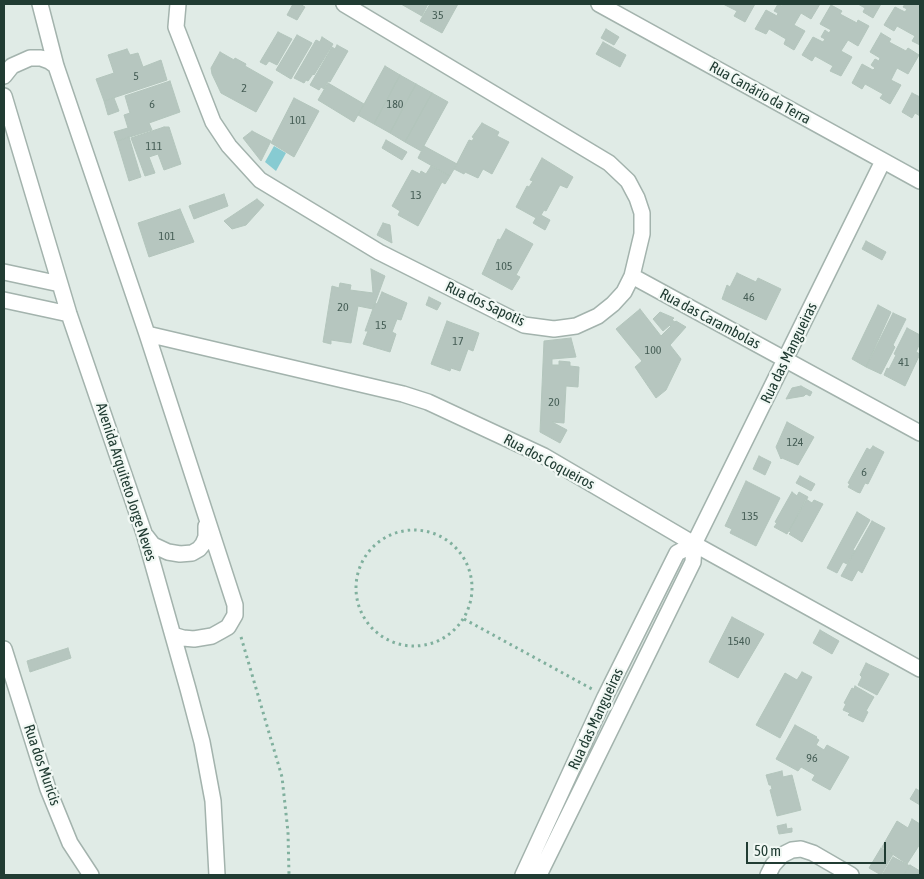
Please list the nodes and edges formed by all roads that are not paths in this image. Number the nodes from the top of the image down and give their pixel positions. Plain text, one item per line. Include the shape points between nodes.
1 (40, 4) edge
2 (178, 4) edge
3 (344, 4) edge
4 (599, 4) edge
5 (56, 66) junction
6 (4, 76) edge
7 (4, 96) edge
8 (883, 161) junction
9 (920, 181) edge
10 (4, 272) edge
11 (632, 276) junction
12 (60, 284) junction
13 (4, 300) edge
14 (69, 314) junction
15 (147, 334) junction
16 (786, 360) junction
17 (920, 434) edge
18 (206, 522) junction
19 (144, 533) junction
20 (694, 544) junction
21 (173, 635) junction
22 (4, 649) edge
23 (920, 669) edge
24 (605, 697) junction
25 (622, 706) junction
26 (91, 875) edge
27 (217, 875) edge
28 (523, 875) edge
29 (540, 875) edge
30 (768, 875) edge
31 (850, 875) edge

1 - 5 street
2 - 11 street, Rua dos Sapotis via 176,27 181,45 213,122 229,146 260,180 379,252 524,325 554,329 576,326 598,316 624,292
3 - 11 street, Rua dos Sapotis via 609,163 628,181 642,213 642,234
4 - 8 street, Rua Canário da Terra
5 - 6 street via 40,58 30,58 12,66
5 - 15 street
7 - 12 street, Avenida Arquiteto Jorge Neves
8 - 9 street, Rua Canário da Terra
8 - 16 street, Rua das Mangueiras
10 - 12 street
11 - 16 street, Rua das Carambolas
12 - 14 street, Avenida Arquiteto Jorge Neves
13 - 14 street
14 - 19 street, Avenida Arquiteto Jorge Neves
15 - 18 street
15 - 20 street, Rua dos Coqueiros via 428,402 544,456
16 - 17 street, Rua das Carambolas
16 - 20 street, Rua das Mangueiras
18 - 19 street via 203,544 192,553 159,549
18 - 21 street via 235,605 235,615 228,627 212,636 194,639
19 - 21 street, Avenida Arquiteto Jorge Neves
20 - 23 street, Rua dos Coqueiros
20 - 24 street, Rua das Mangueiras via 677,553
20 - 25 street, Rua das Mangueiras via 693,562
21 - 27 street, Avenida Arquiteto Jorge Neves via 202,742 213,801
22 - 26 street, Rua dos Muricis via 48,788 70,843
24 - 25 street
24 - 28 street, Rua das Mangueiras
25 - 29 street, Rua das Mangueiras
30 - 31 street via 782,855 801,849

